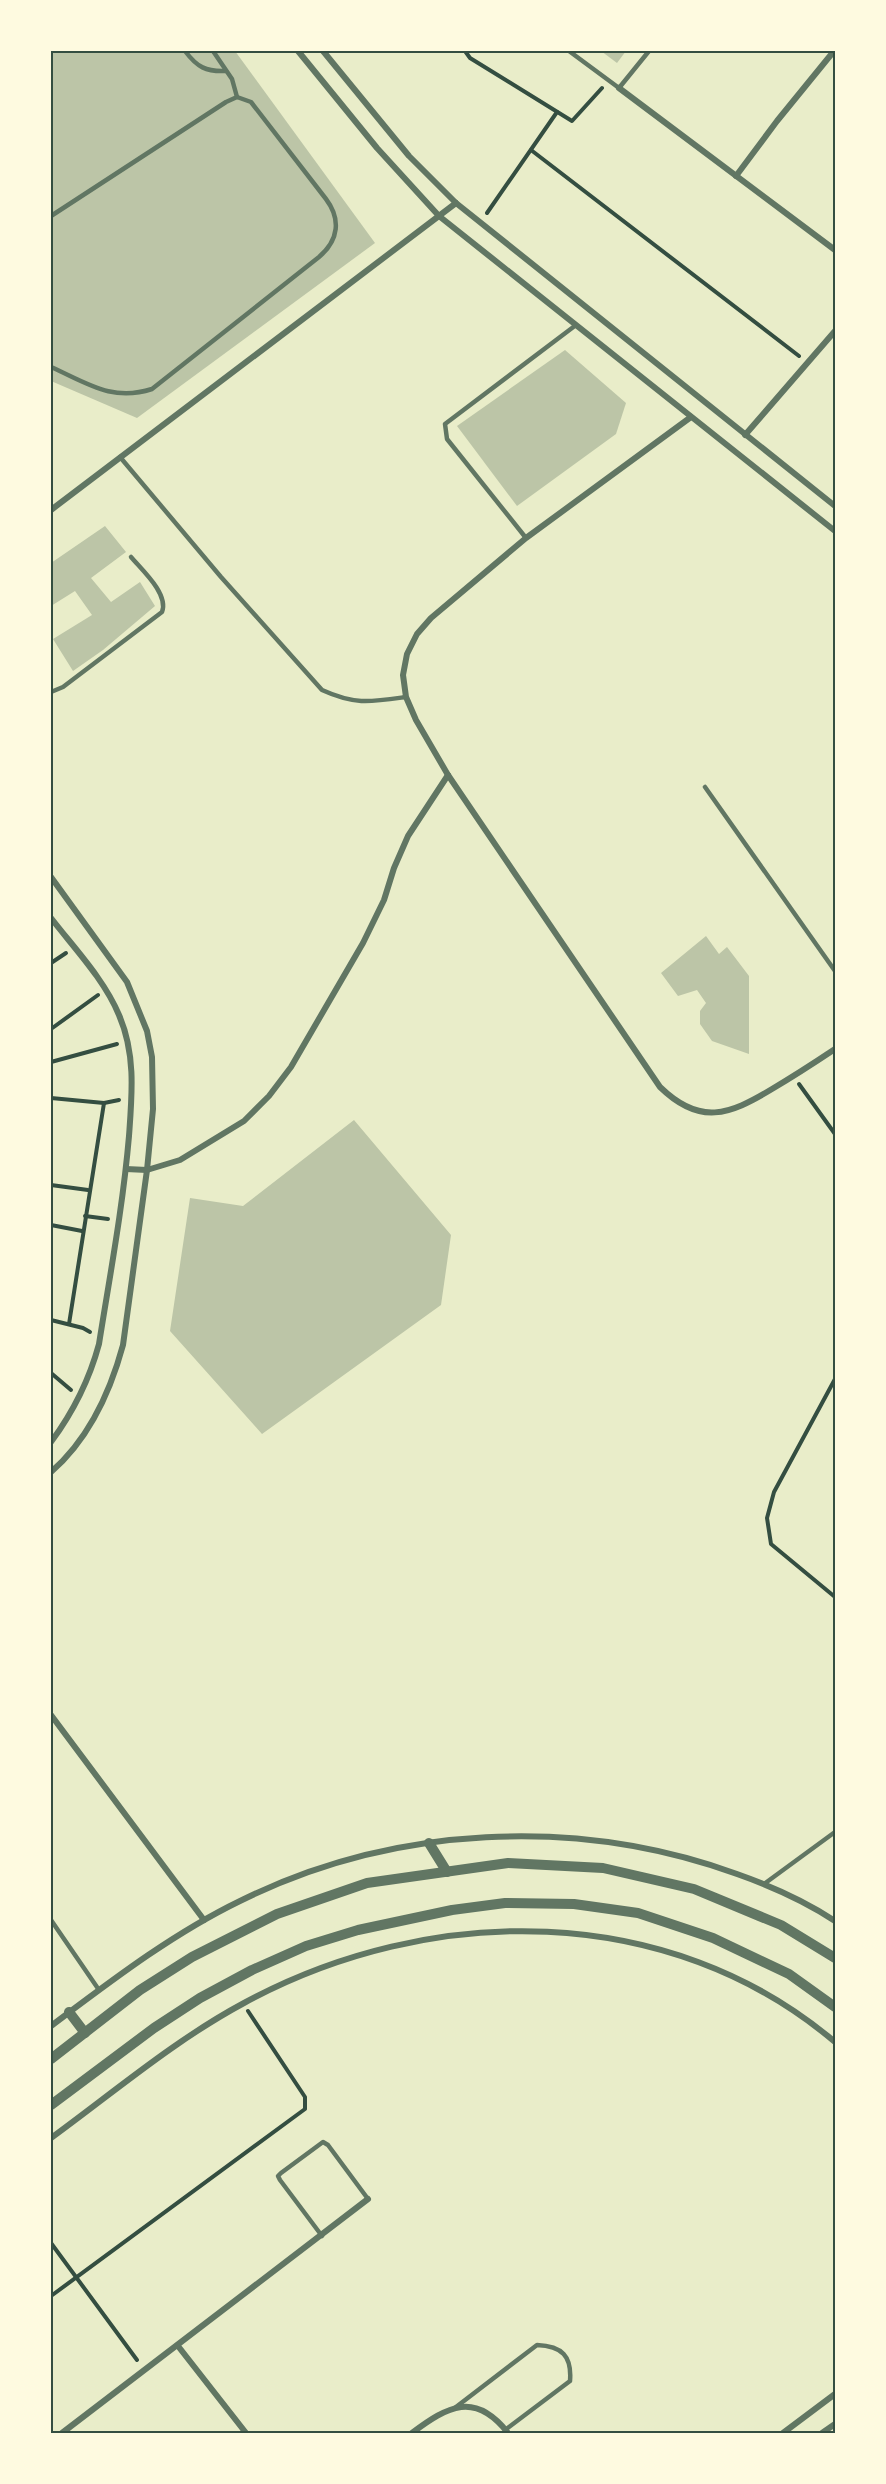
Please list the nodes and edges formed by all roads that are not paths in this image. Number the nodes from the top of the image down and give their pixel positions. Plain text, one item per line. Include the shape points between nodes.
1 (185, 51) edge
2 (213, 51) edge
3 (298, 51) edge
4 (323, 51) edge
5 (569, 51) edge
6 (649, 51) edge
7 (834, 51) edge
8 (226, 71) junction
9 (619, 88) junction
10 (237, 98) junction
11 (736, 176) junction
12 (456, 203) junction
13 (51, 216) edge
14 (439, 216) junction
15 (835, 250) edge
16 (576, 326) junction
17 (835, 331) edge
18 (51, 367) edge
19 (691, 417) junction
20 (745, 435) junction
21 (120, 457) junction
22 (835, 506) edge
23 (51, 510) edge
24 (835, 531) edge
25 (526, 538) junction
26 (131, 557) dead end
27 (51, 692) edge
28 (406, 697) junction
29 (448, 775) junction
30 (705, 787) dead end
31 (51, 877) edge
32 (51, 918) edge
33 (835, 971) edge
34 (835, 1048) edge
35 (126, 1169) junction
36 (147, 1170) junction
37 (51, 1442) edge
38 (51, 1472) edge
39 (51, 1715) edge
40 (835, 1833) edge
41 (429, 1843) junction
42 (447, 1872) junction
43 (764, 1884) junction
44 (51, 1920) edge
45 (204, 1920) junction
46 (835, 1921) edge
47 (835, 1958) edge
48 (99, 1990) junction
49 (835, 2007) edge
50 (69, 2012) junction
51 (52, 2024) edge
52 (86, 2033) junction
53 (835, 2042) edge
54 (51, 2059) edge
55 (51, 2105) edge
56 (51, 2138) edge
57 (368, 2199) joint
58 (322, 2236) junction
59 (178, 2346) junction
60 (835, 2394) edge
61 (456, 2407) junction
62 (835, 2424) edge
63 (506, 2431) edge
64 (62, 2433) edge
65 (246, 2433) edge
66 (412, 2433) edge
67 (783, 2433) edge
68 (822, 2433) edge

1 - 8 lane via 200,67
2 - 8 lane
3 - 14 street
4 - 12 street via 409,156
5 - 9 lane
6 - 9 lane
7 - 11 street
8 - 10 lane via 235,84
9 - 11 street
10 - 13 lane
10 - 18 lane via 251,102 333,207 337,230 328,250 152,389 118,394
11 - 15 street
12 - 14 street
12 - 20 street
14 - 16 street
14 - 21 street
16 - 19 street
16 - 25 lane via 445,424 447,439
17 - 20 street
19 - 24 street
19 - 25 street
20 - 22 street
21 - 23 street
21 - 28 lane via 322,690 344,700 367,702
25 - 28 street via 417,634 407,654 403,675
26 - 27 lane via 162,596 162,612
28 - 29 street
29 - 34 street via 660,1087 675,1101 713,1114 734,1110 794,1077
29 - 36 street via 408,836 368,933 291,1067 269,1096 244,1120 180,1160
30 - 33 lane
31 - 36 street via 127,982 147,1030 154,1083
32 - 35 street via 106,989 128,1041 132,1097
35 - 36 street
35 - 37 street via 92,1371 80,1398
36 - 38 street via 123,1345 116,1370 107,1395 81,1440
39 - 45 street
40 - 43 lane
41 - 42 street
41 - 43 street via 530,1835 590,1839 650,1848
41 - 45 street via 352,1858 295,1876
42 - 47 street via 508,1863 603,1868 694,1889 781,1925
42 - 52 street via 367,1883 277,1914 192,1957 140,1990
43 - 46 street
44 - 48 lane
45 - 48 street
48 - 50 street
49 - 55 street via 789,1974 713,1938 638,1913 574,1904 505,1902 358,1930 306,1946 252,1970 154,2028
50 - 51 street
50 - 52 street
52 - 54 street
53 - 56 street via 763,1991 710,1965 653,1946 535,1930 427,1939 332,1964 243,2003 189,2037
57 - 58 street
57 - 58 lane via 323,2142 281,2173 279,2180
58 - 59 street
59 - 64 street
59 - 65 street
60 - 67 street
61 - 63 street via 474,2407 497,2420
61 - 63 lane via 537,2345 552,2346 564,2354 571,2367 570,2381
61 - 66 street via 438,2414
62 - 68 street

